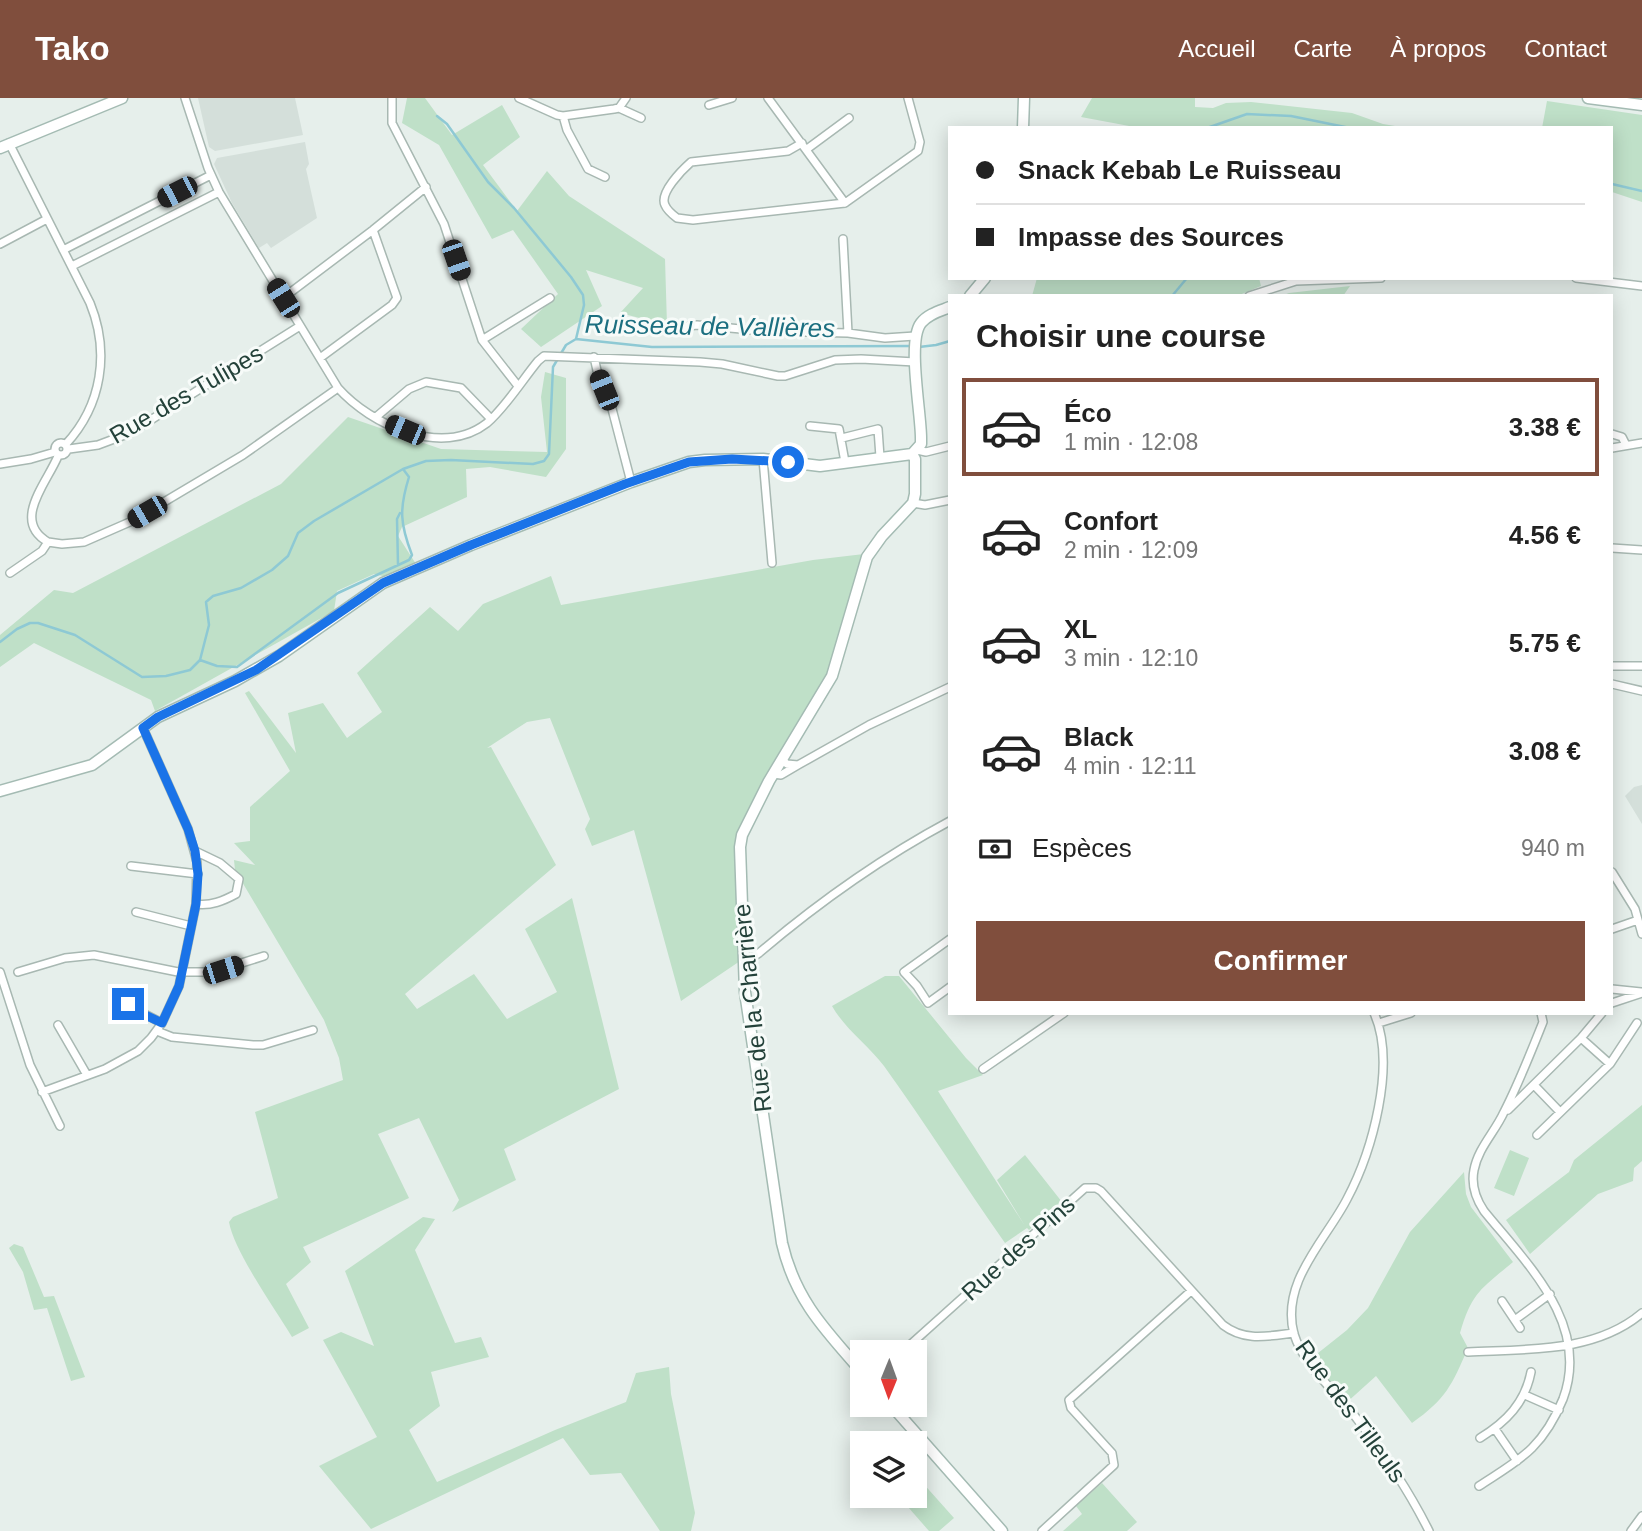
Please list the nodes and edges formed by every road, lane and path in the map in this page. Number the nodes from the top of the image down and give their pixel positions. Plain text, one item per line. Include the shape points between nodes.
1 (122, 98) edge
2 (185, 98) edge
3 (392, 98) edge
4 (626, 98) edge
5 (732, 98) edge
6 (768, 98) edge
7 (908, 98) edge
8 (1024, 98) edge
9 (1588, 98) edge
10 (523, 99) edge
11 (93, 103) edge
12 (709, 105) dead end
13 (1642, 105) edge
14 (619, 108) junction
15 (564, 116) junction
16 (641, 118) dead end
17 (849, 118) dead end
18 (1023, 126) edge
19 (5, 145) edge
20 (804, 146) junction
21 (211, 175) junction
22 (606, 177) dead end
23 (426, 187) junction
24 (219, 192) junction
25 (845, 203) junction
26 (47, 219) junction
27 (125, 219) junction
28 (373, 230) junction
29 (134, 235) junction
30 (844, 239) dead end
31 (0, 244) edge
32 (64, 250) junction
33 (72, 266) junction
34 (983, 280) edge
35 (1324, 280) edge
36 (1592, 280) edge
37 (1642, 286) edge
38 (972, 294) edge
39 (1255, 294) edge
40 (283, 298) junction
41 (550, 298) dead end
42 (948, 308) edge
43 (300, 326) junction
44 (672, 328) dead end
45 (848, 333) junction
46 (915, 338) junction
47 (482, 340) junction
48 (594, 357) junction
49 (320, 358) junction
50 (915, 359) junction
51 (518, 386) junction
52 (338, 388) junction
53 (376, 417) junction
54 (491, 419) junction
55 (810, 426) dead end
56 (1613, 435) edge
57 (842, 438) junction
58 (1642, 443) edge
59 (1626, 445) junction
60 (948, 446) edge
61 (67, 447) junction
62 (1613, 448) edge
63 (915, 452) junction
64 (57, 454) junction
65 (880, 457) junction
66 (763, 459) junction
67 (845, 462) junction
68 (0, 464) edge
69 (631, 482) junction
70 (948, 500) edge
71 (913, 503) junction
72 (48, 542) junction
73 (1613, 548) edge
74 (1642, 550) edge
75 (772, 563) dead end
76 (10, 573) dead end
77 (1613, 666) edge
78 (1642, 666) edge
79 (1613, 684) edge
80 (948, 688) edge
81 (1642, 691) edge
82 (143, 728) junction
83 (782, 760) junction
84 (798, 765) junction
85 (773, 774) junction
86 (0, 791) edge
87 (948, 822) edge
88 (195, 851) junction
89 (131, 866) dead end
90 (198, 874) junction
91 (1613, 874) edge
92 (196, 904) junction
93 (136, 912) dead end
94 (1638, 920) junction
95 (191, 926) junction
96 (1613, 929) edge
97 (1642, 934) edge
98 (948, 940) edge
99 (264, 956) dead end
100 (743, 959) junction
101 (0, 972) edge
102 (18, 972) dead end
103 (182, 973) junction
104 (948, 988) edge
105 (1613, 989) edge
106 (123, 993) dead end
107 (1642, 993) edge
108 (1613, 1003) edge
109 (1061, 1015) edge
110 (1375, 1015) edge
111 (1404, 1015) edge
112 (1541, 1015) edge
113 (1600, 1015) edge
114 (162, 1023) junction
115 (1378, 1023) junction
116 (1637, 1023) dead end
117 (58, 1026) dead end
118 (313, 1030) dead end
119 (156, 1031) junction
120 (1581, 1038) junction
121 (1610, 1064) junction
122 (983, 1069) dead end
123 (87, 1075) junction
124 (1534, 1084) junction
125 (1516, 1089) junction
126 (42, 1092) junction
127 (1523, 1095) junction
128 (1560, 1112) junction
129 (1503, 1115) junction
130 (60, 1126) dead end
131 (1537, 1135) dead end
132 (1191, 1291) junction
133 (1550, 1294) junction
134 (1502, 1301) dead end
135 (1642, 1313) edge
136 (1516, 1319) junction
137 (1520, 1328) dead end
138 (1294, 1333) junction
139 (915, 1340) edge
140 (1569, 1345) junction
141 (1468, 1352) dead end
142 (850, 1358) edge
143 (1531, 1372) dead end
144 (1525, 1395) junction
145 (1559, 1410) junction
146 (902, 1418) edge
147 (1494, 1429) junction
148 (1480, 1438) dead end
149 (1517, 1461) junction
150 (1479, 1486) dead end
151 (1642, 1516) edge
152 (1002, 1531) edge
153 (1042, 1531) edge
154 (1429, 1531) edge
155 (1631, 1531) edge

1 - 11 street
2 - 21 street
3 - 23 street via 392,122
4 - 14 street
5 - 12 street
6 - 20 street
7 - 25 street via 920,142 918,151
8 - 18 street
9 - 13 street
10 - 15 street
11 - 19 street
14 - 15 street
14 - 16 street
15 - 22 street via 588,169
17 - 20 street
19 - 26 street
20 - 25 street
20 - 25 street via 691,162 666,193 665,206 677,218 693,220
21 - 24 street
21 - 27 street
23 - 28 street
23 - 47 street via 444,224
24 - 29 street
24 - 40 street
26 - 31 street
26 - 32 street
27 - 29 street
27 - 32 street
28 - 40 street
28 - 49 street via 397,298
29 - 33 street
30 - 45 street
32 - 33 street
33 - 61 street via 94,313 102,359 96,394
34 - 38 street
35 - 39 street via 1296,281
36 - 37 street
40 - 43 street
41 - 47 street
42 - 46 street via 926,318
43 - 49 street
43 - 61 street, Rue des Tulipes via 130,433 98,445
44 - 45 street
45 - 46 street
46 - 50 street
47 - 51 street
48 - 50 street via 700,362 778,376 835,360
48 - 51 street via 544,356
48 - 69 street
49 - 52 street
50 - 63 street via 921,444
51 - 54 street
52 - 53 street
52 - 72 street via 243,455 132,521 84,542
53 - 54 street via 418,434 444,438 472,432
53 - 54 street via 409,389 426,382 461,388
55 - 57 street via 837,428
56 - 59 street via 1622,437
57 - 65 street via 878,429
57 - 67 street
58 - 59 street
59 - 62 street
60 - 63 street
61 - 64 street
63 - 65 street
63 - 71 street
64 - 68 street
64 - 72 street via 30,515 33,530
65 - 67 street
66 - 67 street via 811,466
66 - 69 street via 697,461
66 - 75 street
69 - 82 street via 383,583 256,670
70 - 71 street
71 - 83 street, Rue de la Charrière via 867,556 832,676
72 - 76 street
73 - 74 street
77 - 78 street
79 - 81 street
80 - 84 street
82 - 86 street via 92,765
82 - 88 street
83 - 84 street
83 - 85 street, Rue de la Charrière
84 - 85 street
85 - 100 street, Rue de la Charrière via 740,847
87 - 100 street via 873,866 827,897 755,957
88 - 90 street
88 - 92 street via 239,879 236,894
89 - 90 street
90 - 92 street
91 - 94 street
92 - 95 street
93 - 95 street
94 - 96 street
94 - 97 street
95 - 103 street
98 - 104 street via 904,972 928,1003
99 - 103 street via 213,972
100 - 142 street, Rue de la Charrière via 786,1262 814,1317
101 - 126 street
102 - 103 street via 94,955
103 - 114 street
105 - 107 street
106 - 114 street via 133,1008
107 - 108 street
109 - 122 street
110 - 115 street, Rue des Tilleuls
111 - 115 street
112 - 125 street via 1543,1022
113 - 120 street
114 - 119 street
115 - 138 street, Rue des Tilleuls via 1381,1081 1366,1154 1349,1197 1301,1272 1293,1301
116 - 121 street
117 - 123 street
118 - 119 street via 253,1045 172,1037
119 - 123 street via 138,1051
120 - 121 street
120 - 124 street
121 - 128 street
123 - 126 street
124 - 127 street
124 - 128 street
125 - 127 street
125 - 129 street
126 - 130 street
127 - 129 street
128 - 131 street
129 - 133 street via 1480,1150 1473,1186 1484,1211
132 - 138 street, Rue des Pins via 1223,1325 1239,1334
132 - 139 street, Rue des Pins via 1101,1191 1085,1188
132 - 153 street via 1069,1400 1112,1453 1114,1465
133 - 136 street
133 - 140 street
134 - 136 street
135 - 140 street via 1618,1329
136 - 137 street
138 - 154 street, Rue des Tilleuls via 1308,1361 1406,1486
140 - 141 street
140 - 145 street via 1569,1375
143 - 144 street
144 - 145 street
144 - 147 street
145 - 149 street
146 - 152 street
147 - 148 street
147 - 149 street
149 - 150 street
151 - 155 street

